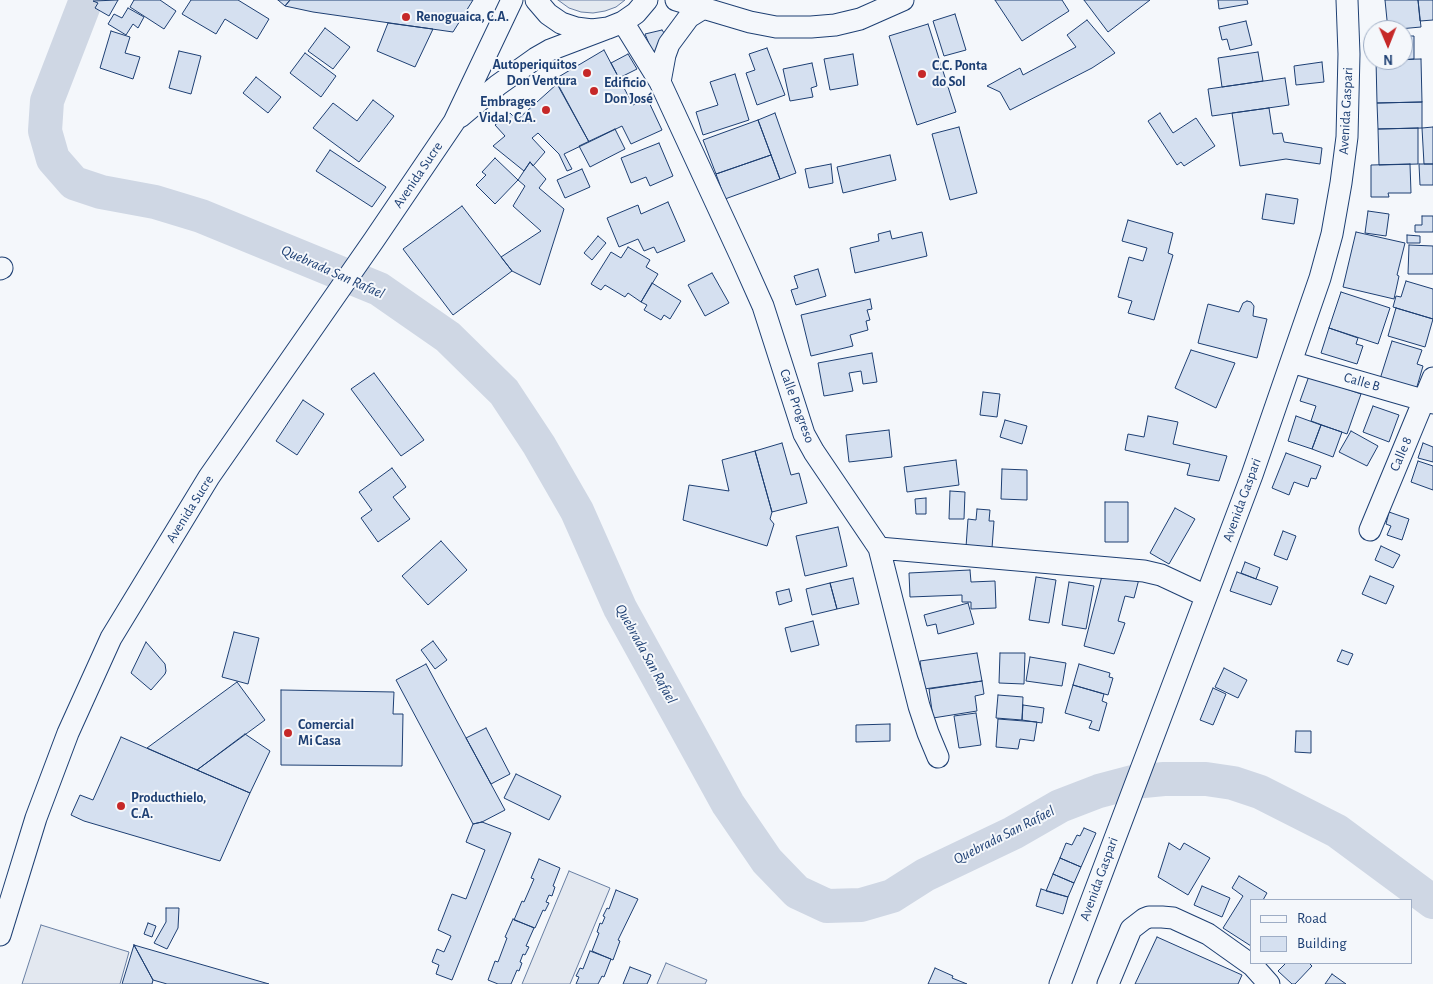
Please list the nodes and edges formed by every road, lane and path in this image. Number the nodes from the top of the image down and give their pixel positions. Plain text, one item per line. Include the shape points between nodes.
1 (512, 0) edge
2 (536, 0) edge
3 (647, 0) edge
4 (676, 0) edge
5 (903, 0) edge
6 (1347, 0) edge
7 (702, 9) junction
8 (616, 25) junction
9 (660, 82) junction
10 (454, 122) junction
11 (1291, 362) junction
12 (1433, 378) edge
13 (1428, 402) edge
14 (1370, 530) dead end
15 (879, 548) junction
16 (1206, 596) junction
17 (938, 756) dead end
18 (0, 935) edge
19 (1250, 964) edge
20 (1250, 964) edge
21 (1060, 984) edge
22 (1108, 984) edge
23 (1269, 984) edge

1 - 10 street, Avenida Sucre
2 - 8 street via 561,23 584,29
3 - 8 street, Avenida Sucre via 636,13
4 - 7 street
5 - 7 street via 860,19 811,27 776,27
6 - 11 street, Avenida Gaspari via 1349,98 1341,183 1320,278
7 - 9 street via 689,17 672,39
8 - 9 street, Calle Progreso
8 - 10 street, Avenida Sucre via 536,58
9 - 15 street, Calle Progreso via 762,306 804,434
10 - 18 street, Avenida Sucre via 209,477 111,638 52,775
11 - 13 street, Calle B
11 - 16 street, Avenida Gaspari
12 - 13 street, Calle 8
13 - 14 street, Calle 8
15 - 16 street via 1144,571 1161,575
15 - 17 street, Calle Progreso via 919,706
16 - 21 street, Avenida Gaspari
19 - 23 street
20 - 22 street via 1208,934 1173,918 1149,917 1130,929

